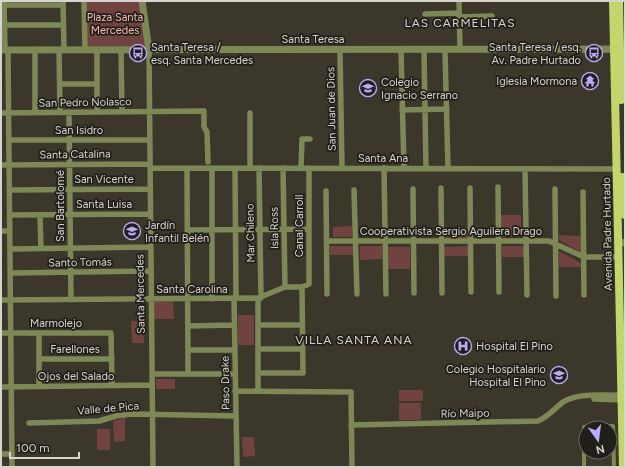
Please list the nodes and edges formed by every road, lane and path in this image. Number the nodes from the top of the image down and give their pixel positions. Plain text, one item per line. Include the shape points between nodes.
1 (84, 1) edge
2 (142, 1) edge
3 (459, 1) edge
4 (613, 1) edge
5 (619, 1) edge
6 (4, 3) edge
7 (63, 3) edge
8 (425, 14) dead end
9 (459, 15) junction
10 (492, 16) dead end
11 (4, 25) junction
12 (64, 25) junction
13 (614, 49) junction
14 (5, 50) edge
15 (35, 50) junction
16 (61, 50) junction
17 (85, 50) junction
18 (97, 50) junction
19 (121, 50) junction
20 (149, 50) junction
21 (340, 50) junction
22 (401, 50) junction
23 (424, 50) junction
24 (445, 50) junction
25 (460, 50) junction
26 (623, 59) edge
27 (60, 84) junction
28 (97, 84) junction
29 (425, 109) junction
30 (447, 109) junction
31 (402, 110) junction
32 (150, 111) junction
33 (60, 112) junction
34 (69, 112) junction
35 (97, 112) junction
36 (122, 112) junction
37 (1, 113) edge
38 (9, 113) junction
39 (35, 113) junction
40 (250, 113) dead end
41 (310, 139) dead end
42 (9, 140) junction
43 (70, 140) junction
44 (150, 140) junction
45 (208, 162) dead end
46 (70, 164) junction
47 (1, 165) edge
48 (10, 165) junction
49 (150, 166) junction
50 (187, 168) junction
51 (212, 168) junction
52 (236, 168) junction
53 (250, 168) junction
54 (259, 168) junction
55 (283, 168) junction
56 (301, 168) junction
57 (309, 168) junction
58 (342, 168) junction
59 (384, 168) junction
60 (404, 168) junction
61 (426, 169) junction
62 (448, 169) junction
63 (525, 169) junction
64 (617, 170) junction
65 (498, 187) dead end
66 (441, 188) dead end
67 (470, 188) dead end
68 (150, 189) junction
69 (413, 189) dead end
70 (555, 189) dead end
71 (10, 190) junction
72 (70, 190) junction
73 (354, 190) dead end
74 (326, 192) dead end
75 (583, 192) dead end
76 (70, 214) junction
77 (150, 214) junction
78 (10, 215) junction
79 (40, 215) junction
80 (625, 215) edge
81 (284, 229) junction
82 (309, 229) junction
83 (188, 230) junction
84 (212, 230) junction
85 (236, 230) junction
86 (260, 230) junction
87 (1, 231) edge
88 (10, 231) junction
89 (622, 239) edge
90 (327, 241) junction
91 (356, 241) junction
92 (385, 241) junction
93 (414, 241) junction
94 (442, 241) junction
95 (471, 241) junction
96 (498, 241) junction
97 (526, 241) junction
98 (556, 243) junction
99 (150, 247) junction
100 (40, 248) junction
101 (70, 248) junction
102 (10, 249) junction
103 (584, 257) junction
104 (619, 257) junction
105 (150, 271) junction
106 (70, 272) junction
107 (11, 273) junction
108 (309, 284) joint
109 (285, 287) junction
110 (302, 287) junction
111 (471, 292) dead end
112 (499, 292) dead end
113 (414, 293) dead end
114 (442, 293) dead end
115 (327, 294) dead end
116 (357, 294) dead end
117 (386, 294) dead end
118 (527, 295) dead end
119 (584, 295) dead end
120 (556, 296) dead end
121 (235, 298) junction
122 (259, 298) junction
123 (150, 299) junction
124 (188, 299) junction
125 (212, 299) junction
126 (1, 300) edge
127 (11, 300) junction
128 (71, 300) junction
129 (234, 325) junction
130 (258, 325) junction
131 (302, 325) junction
132 (188, 326) junction
133 (1, 333) edge
134 (11, 333) junction
135 (39, 333) junction
136 (623, 344) edge
137 (258, 349) junction
138 (302, 349) junction
139 (188, 350) junction
140 (234, 350) junction
141 (39, 359) junction
142 (112, 359) junction
143 (258, 373) junction
144 (152, 374) junction
145 (188, 374) junction
146 (235, 374) junction
147 (152, 385) junction
148 (12, 386) junction
149 (39, 386) junction
150 (112, 386) junction
151 (1, 387) edge
152 (235, 391) junction
153 (258, 391) junction
154 (622, 398) junction
155 (152, 415) junction
156 (236, 416) junction
157 (29, 423) dead end
158 (351, 425) junction
159 (1, 454) edge
160 (12, 454) junction
161 (12, 467) edge
162 (153, 467) edge
163 (237, 467) edge
164 (352, 467) edge
165 (584, 467) edge
166 (614, 467) edge
167 (623, 467) edge

1 - 17 street
2 - 20 street, Santa Mercedes
3 - 9 street
4 - 13 main road, Avenida Padre Hurtado
5 - 26 main road, Avenida Padre Hurtado
6 - 7 street
6 - 11 street
7 - 12 street
8 - 9 street
9 - 10 street
9 - 25 street
11 - 12 street
11 - 14 street
12 - 16 street
13 - 25 street, Santa Teresa
13 - 26 street
13 - 64 main road, Avenida Padre Hurtado
14 - 15 street, Santa Teresa
14 - 38 street
15 - 16 street, Santa Teresa
15 - 39 street
16 - 17 street, Santa Teresa
16 - 27 street
17 - 18 street, Santa Teresa
18 - 19 street, Santa Teresa
18 - 28 street
19 - 20 street, Santa Teresa
19 - 36 street
20 - 21 street, Santa Teresa
20 - 32 street, Santa Mercedes
21 - 22 street, Santa Teresa
21 - 58 street, San Juan de Dios
22 - 23 street, Santa Teresa
22 - 31 street
23 - 24 street, Santa Teresa
23 - 29 street
24 - 25 street, Santa Teresa
24 - 30 street
26 - 80 main road, Avenida Padre Hurtado via 622,174
27 - 28 street
27 - 33 street
28 - 35 street
29 - 30 street
29 - 31 street
29 - 61 street
30 - 62 street
31 - 60 street
32 - 36 street, San Pedro Nolasco
32 - 44 street, Santa Mercedes
32 - 45 street, San Pedro Nolasco via 204,111
33 - 34 street, San Pedro Nolasco
33 - 39 street, San Pedro Nolasco
34 - 35 street, San Pedro Nolasco
34 - 43 street, San Bartolomé
35 - 36 street, San Pedro Nolasco
37 - 38 street, San Pedro Nolasco
38 - 39 street, San Pedro Nolasco
38 - 42 street
40 - 53 street
41 - 56 street via 302,139
42 - 43 street, San Isidro
42 - 48 street
43 - 44 street, San Isidro
43 - 46 street, San Bartolomé
44 - 49 street, Santa Mercedes
46 - 48 street, Santa Catalina
46 - 49 street, Santa Catalina
46 - 72 street, San Bartolomé
47 - 48 street, Santa Catalina
48 - 71 street
49 - 50 street, Santa Ana
49 - 68 street, Santa Mercedes
50 - 51 street, Santa Ana
50 - 83 street
51 - 52 street, Santa Ana
51 - 84 street
52 - 53 street, Santa Ana
52 - 85 street, Paso Drake
53 - 54 street, Santa Ana
54 - 55 street, Santa Ana
54 - 86 street, Mar Chileno
55 - 56 street, Santa Ana
55 - 81 street, Isla Ross
56 - 57 street, Santa Ana
57 - 58 street, Santa Ana
57 - 82 street, Canal Carroll
58 - 59 street, Santa Ana
59 - 60 street, Santa Ana
59 - 92 street
60 - 61 street, Santa Ana
61 - 62 street, Santa Ana
62 - 63 street, Santa Ana
63 - 64 street, Santa Ana
63 - 97 street
64 - 89 main road, Avenida Padre Hurtado
65 - 96 street
66 - 94 street
67 - 95 street
68 - 72 street, San Vicente
68 - 77 street, Santa Mercedes
69 - 93 street
70 - 98 street
71 - 72 street, San Vicente
71 - 78 street
72 - 76 street, San Bartolomé
73 - 91 street
74 - 90 street
75 - 103 street
76 - 77 street, Santa Luisa
76 - 79 street, Santa Luisa
76 - 101 street, San Bartolomé
77 - 99 street, Santa Mercedes
78 - 79 street, Santa Luisa
78 - 88 street
79 - 100 street
81 - 82 street
81 - 86 street
81 - 109 street, Isla Ross
82 - 108 street, Canal Carroll
83 - 84 street
83 - 124 street
84 - 85 street
84 - 125 street
85 - 86 street
85 - 121 street, Paso Drake
86 - 122 street, Mar Chileno
87 - 88 street
88 - 102 street
89 - 104 main road, Avenida Padre Hurtado
90 - 91 street, Cooperativista Sergio Aguilera Drago
90 - 115 street
91 - 92 street, Cooperativista Sergio Aguilera Drago
91 - 116 street
92 - 93 street, Cooperativista Sergio Aguilera Drago
92 - 117 street
93 - 94 street, Cooperativista Sergio Aguilera Drago
93 - 113 street
94 - 95 street, Cooperativista Sergio Aguilera Drago
94 - 114 street
95 - 96 street, Cooperativista Sergio Aguilera Drago
95 - 111 street
96 - 97 street, Cooperativista Sergio Aguilera Drago
96 - 112 street
97 - 98 street, Cooperativista Sergio Aguilera Drago
97 - 118 street
98 - 103 street, Cooperativista Sergio Aguilera Drago
98 - 120 street
99 - 101 street
99 - 105 street, Santa Mercedes
100 - 101 street
100 - 102 street
101 - 106 street, San Bartolomé
102 - 107 street
103 - 104 street, Cooperativista Sergio Aguilera Drago
103 - 119 street
104 - 136 main road, Avenida Padre Hurtado
105 - 106 street, Santo Tomás
105 - 123 street, Santa Mercedes
106 - 107 street, Santo Tomás
106 - 128 street, San Bartolomé
107 - 127 street
108 - 110 street, Santa Carolina
109 - 110 street, Santa Carolina
109 - 122 street, Santa Carolina
110 - 131 street
121 - 122 street, Santa Carolina
121 - 125 street, Santa Carolina
121 - 129 street, Paso Drake
122 - 130 street, Mar Chileno
123 - 124 street, Santa Carolina
123 - 128 street, Santa Carolina
123 - 144 street, Santa Mercedes
124 - 125 street, Santa Carolina
124 - 132 street
126 - 127 street, Santa Carolina
127 - 128 street, Santa Carolina
127 - 134 street
129 - 132 street
129 - 140 street, Paso Drake
130 - 131 street
130 - 137 street, Mar Chileno
131 - 138 street
132 - 139 street
133 - 134 street, Marmolejo
134 - 135 street, Marmolejo
134 - 148 street
135 - 141 street
135 - 142 street, Marmolejo via 111,333
136 - 154 main road, Avenida Padre Hurtado
137 - 138 street
137 - 143 street, Mar Chileno
138 - 143 street via 302,373
139 - 140 street
139 - 145 street
140 - 146 street, Paso Drake
141 - 142 street, Farellones
141 - 149 street
142 - 150 street
143 - 153 street, Mar Chileno
144 - 145 street
144 - 147 street, Santa Mercedes
145 - 146 street
146 - 152 street, Paso Drake
147 - 150 street, Ojos del Salado
147 - 155 street, Santa Mercedes
148 - 149 street, Ojos del Salado
148 - 151 street, Ojos del Salado
148 - 160 street
149 - 150 street, Ojos del Salado
152 - 153 street
152 - 156 street, Paso Drake
153 - 158 street via 350,392
154 - 158 street, Río Maipo via 572,398 538,422
154 - 167 main road, Avenida Padre Hurtado
155 - 156 street, Valle de Pica
155 - 157 street, Valle de Pica via 128,415 99,421
155 - 162 street, Santa Mercedes
156 - 163 street, Paso Drake
158 - 164 street
159 - 160 street
160 - 161 street
165 - 166 street via 584,427 613,426

